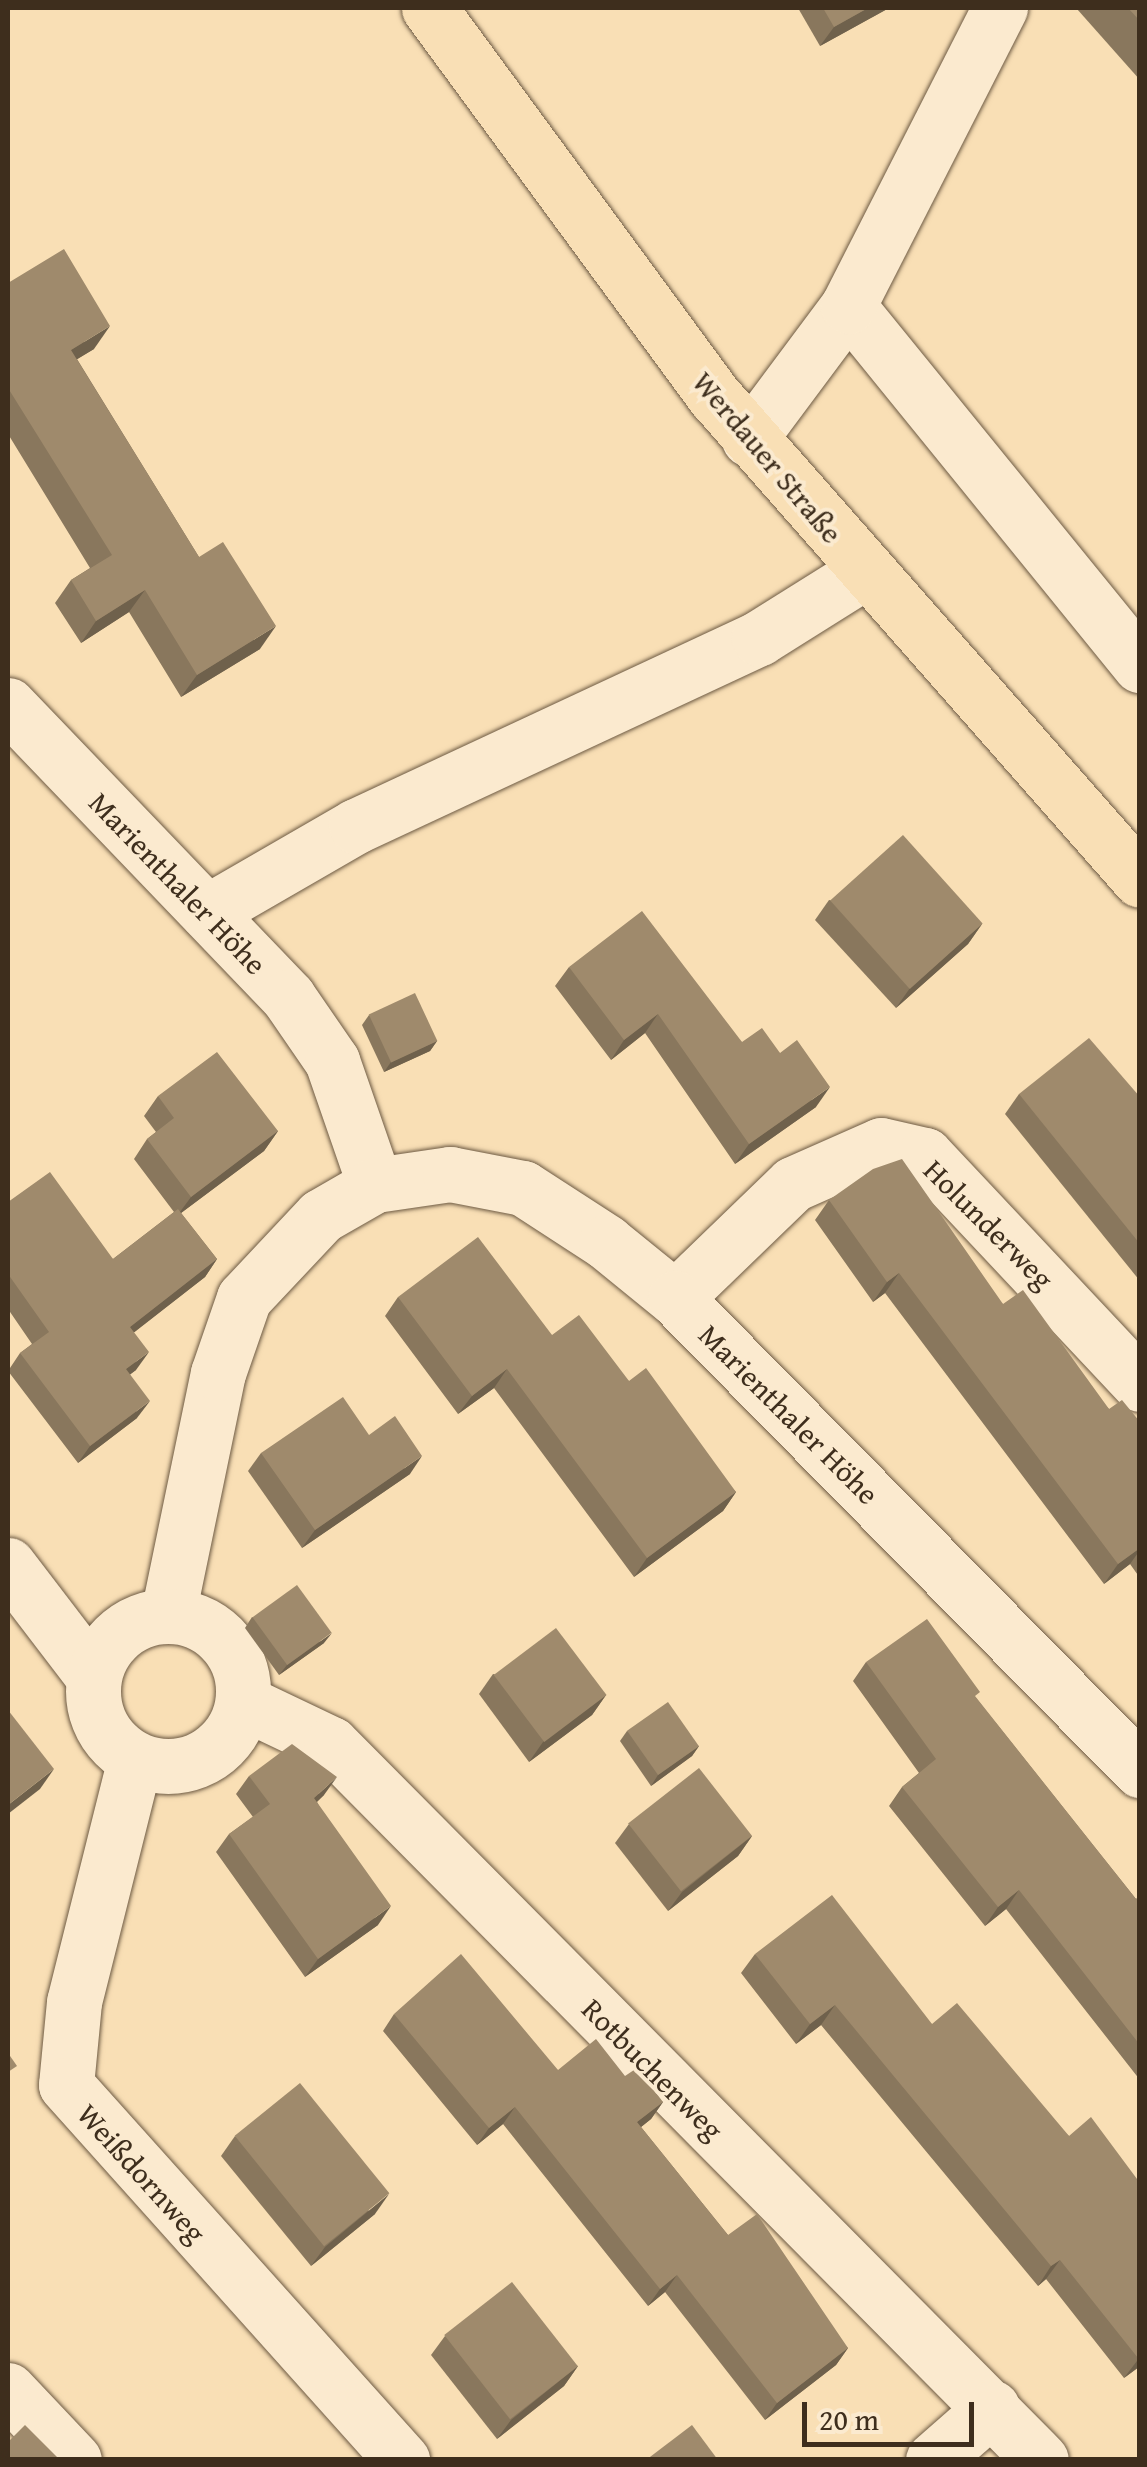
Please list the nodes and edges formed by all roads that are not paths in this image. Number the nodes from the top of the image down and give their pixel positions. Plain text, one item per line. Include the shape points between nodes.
1 (1000, 8) edge
2 (431, 9) edge
3 (848, 306) junction
4 (750, 439) junction
5 (866, 571) junction
6 (1140, 665) edge
7 (8, 705) edge
8 (1140, 880) edge
9 (206, 912) junction
10 (375, 1185) junction
11 (675, 1298) junction
12 (1140, 1384) edge
13 (8, 1565) edge
14 (168, 1614) junction
15 (92, 1675) junction
16 (247, 1704) junction
17 (134, 1763) junction
18 (1140, 1770) edge
19 (8, 2390) edge
20 (992, 2408) junction
21 (74, 2460) edge
22 (402, 2460) edge
23 (933, 2460) edge
24 (1040, 2460) edge

1 - 3 street
2 - 4 main road, Werdauer Straße via 636,295
3 - 4 street
3 - 6 street
4 - 5 main road, Werdauer Straße
5 - 8 main road, Werdauer Straße
5 - 9 street via 758,638 356,826
7 - 9 street, Marienthaler Höhe
9 - 10 street, Marienthaler Höhe via 288,997 332,1061
10 - 11 street, Marienthaler Höhe via 450,1174 523,1188
10 - 14 street, Marienthaler Höhe via 322,1216 244,1298 218,1373
11 - 12 street, Holunderweg via 794,1184 880,1145 925,1155
11 - 18 street, Marienthaler Höhe
13 - 15 street
14 - 15 street via 123,1634
14 - 16 street via 200,1620 227,1640
15 - 17 street via 94,1712 112,1744
16 - 17 street via 220,1746 167,1768
16 - 20 street, Rotbuchenweg via 331,1744
17 - 22 street, Weißdornweg via 74,2002 66,2085
19 - 21 street
20 - 23 street
20 - 24 street, Rotbuchenweg

